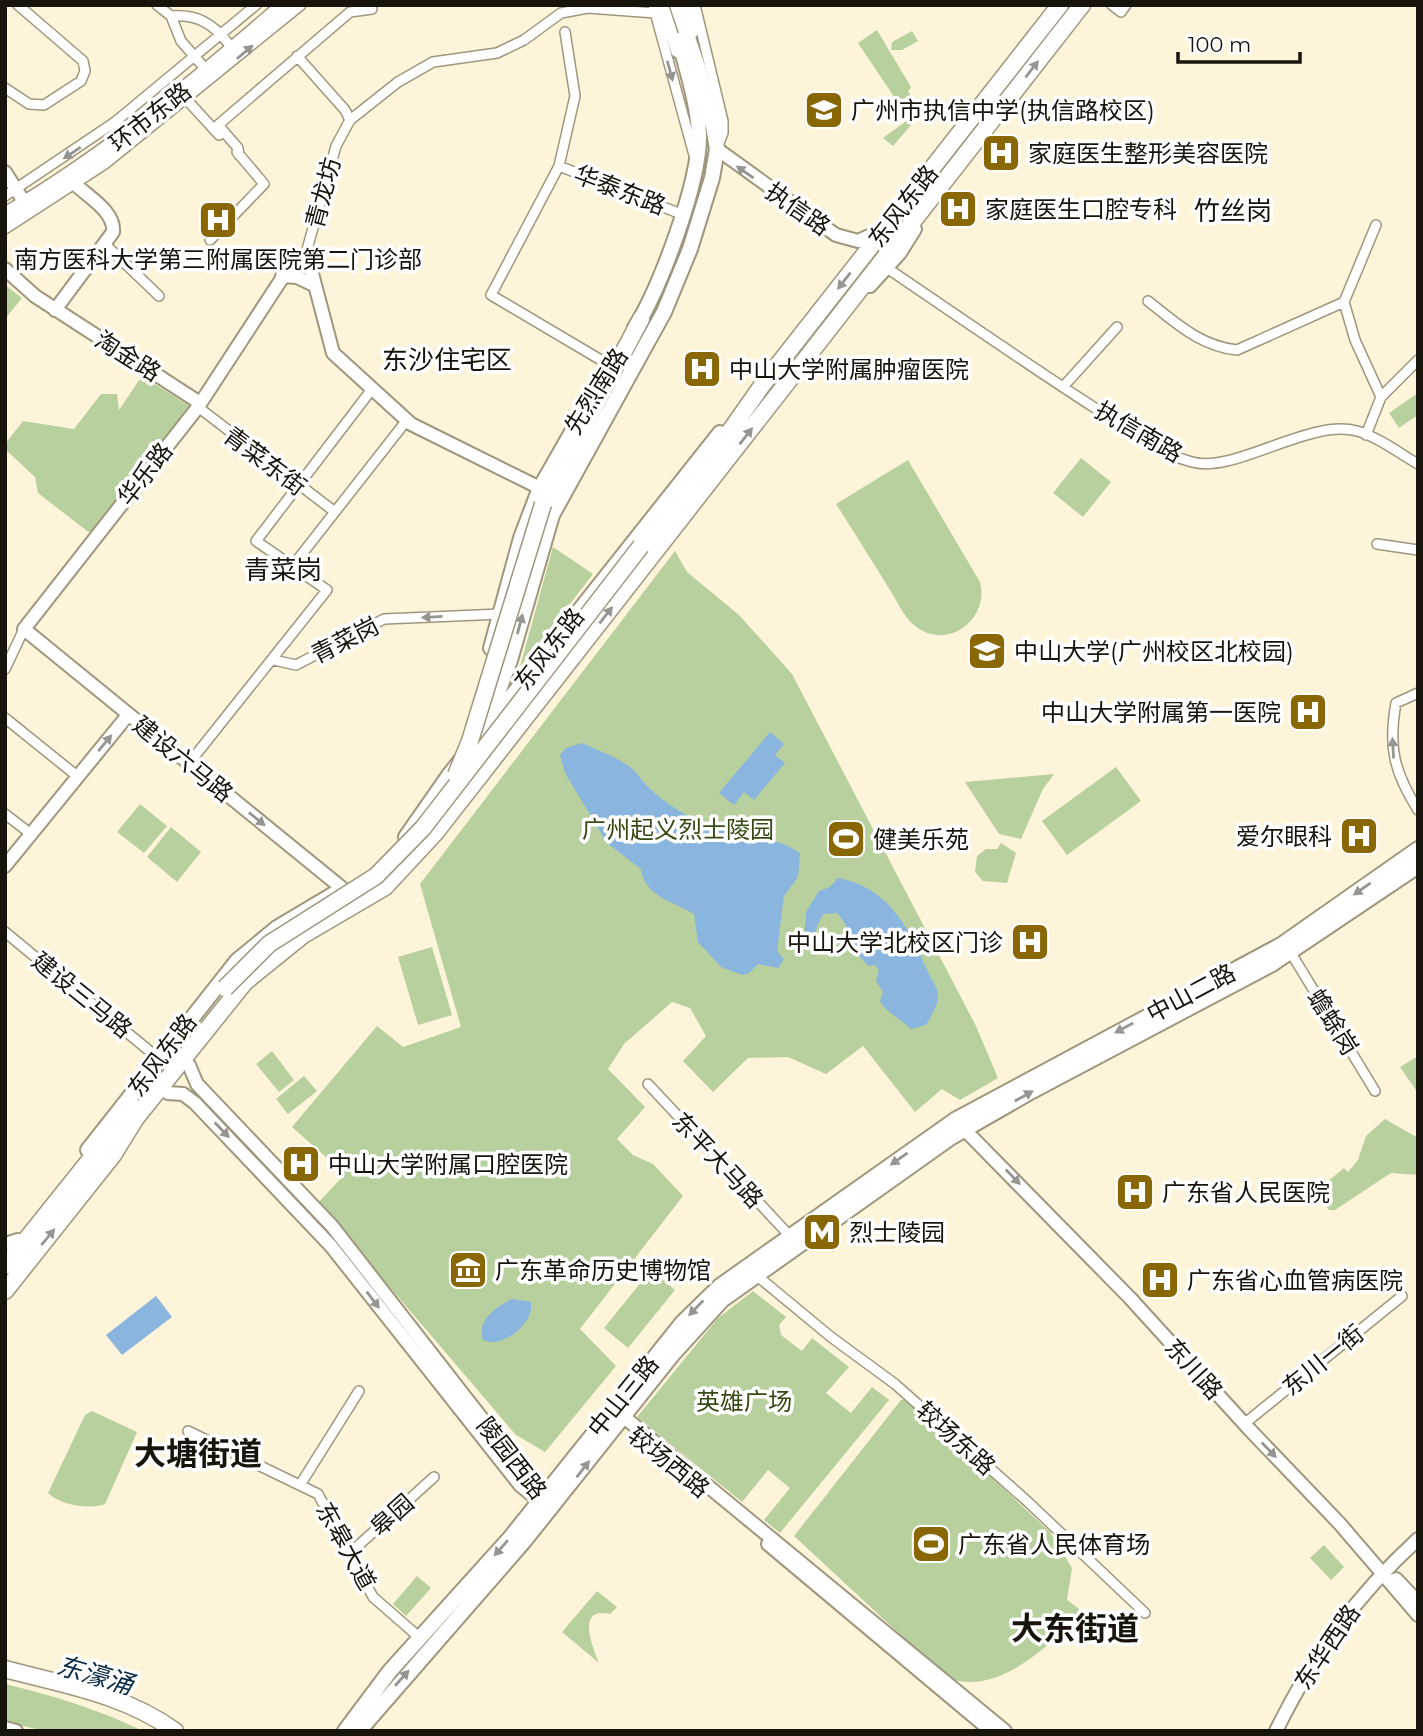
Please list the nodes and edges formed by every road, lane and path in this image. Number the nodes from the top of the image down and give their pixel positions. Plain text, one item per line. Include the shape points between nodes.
1 (18, 5) edge
2 (158, 5) edge
3 (256, 5) edge
4 (272, 5) edge
5 (285, 5) edge
6 (301, 5) edge
7 (670, 5) edge
8 (677, 5) edge
9 (685, 5) edge
10 (695, 5) edge
11 (1060, 5) edge
12 (1082, 5) edge
13 (1112, 5) edge
14 (1126, 5) edge
15 (657, 8) edge
16 (372, 9) dead end
17 (559, 9) edge
18 (171, 16) junction
19 (565, 32) dead end
20 (225, 39) junction
21 (688, 43) junction
22 (297, 56) junction
23 (198, 61) junction
24 (692, 68) junction
25 (5, 88) edge
26 (187, 100) junction
27 (350, 120) junction
28 (717, 149) junction
29 (239, 155) junction
30 (696, 161) junction
31 (559, 166) junction
32 (5, 172) edge
33 (76, 186) junction
34 (14, 194) edge
35 (930, 198) junction
36 (5, 206) edge
37 (681, 214) junction
38 (5, 216) edge
39 (1376, 226) dead end
40 (886, 227) junction
41 (5, 229) edge
42 (209, 240) dead end
43 (106, 245) junction
44 (5, 262) edge
45 (309, 262) junction
46 (887, 268) junction
47 (5, 269) edge
48 (282, 276) junction
49 (314, 285) junction
50 (159, 296) dead end
51 (1148, 301) dead end
52 (1343, 302) junction
53 (55, 310) junction
54 (641, 319) junction
55 (1117, 327) dead end
56 (824, 334) junction
57 (1418, 360) edge
58 (611, 366) junction
59 (633, 370) junction
60 (763, 384) junction
61 (1063, 387) junction
62 (372, 389) junction
63 (1381, 397) junction
64 (199, 405) junction
65 (407, 420) junction
66 (1367, 435) junction
67 (1418, 464) edge
68 (298, 485) junction
69 (541, 496) junction
70 (335, 513) junction
71 (1377, 544) dead end
72 (1418, 550) edge
73 (291, 568) junction
74 (501, 614) junction
75 (24, 629) junction
76 (491, 646) junction
77 (512, 651) junction
78 (274, 660) junction
79 (5, 669) edge
80 (1418, 693) edge
81 (128, 715) junction
82 (5, 718) edge
83 (482, 735) junction
84 (504, 747) junction
85 (194, 757) dead end
86 (450, 774) junction
87 (77, 776) junction
88 (445, 798) junction
89 (1418, 810) edge
90 (5, 814) edge
91 (447, 817) junction
92 (31, 834) junction
93 (1418, 849) edge
94 (5, 866) edge
95 (1418, 866) edge
96 (342, 890) junction
97 (375, 893) junction
98 (5, 932) edge
99 (1291, 953) junction
100 (1258, 965) junction
101 (158, 1058) junction
102 (189, 1066) junction
103 (648, 1084) dead end
104 (203, 1090) junction
105 (1376, 1091) dead end
106 (168, 1093) junction
107 (193, 1101) junction
108 (960, 1125) junction
109 (113, 1155) junction
110 (332, 1226) junction
111 (789, 1235) junction
112 (12, 1242) edge
113 (327, 1242) junction
114 (5, 1256) edge
115 (5, 1266) edge
116 (756, 1275) junction
117 (5, 1291) edge
118 (1402, 1296) dead end
119 (359, 1391) dead end
120 (619, 1416) junction
121 (1244, 1424) junction
122 (188, 1431) dead end
123 (435, 1477) dead end
124 (300, 1485) junction
125 (544, 1502) junction
126 (1418, 1539) edge
127 (350, 1553) junction
128 (1384, 1571) junction
129 (1418, 1602) edge
130 (1145, 1613) dead end
131 (1418, 1615) edge
132 (420, 1638) junction
133 (5, 1669) edge
134 (5, 1676) edge
135 (5, 1728) edge
136 (16, 1731) edge
137 (160, 1731) edge
138 (175, 1731) edge
139 (345, 1731) edge
140 (359, 1731) edge
141 (991, 1731) edge
142 (1005, 1731) edge
143 (1276, 1731) edge

1 - 25 street via 83,61 85,71 81,81 44,105 29,104
2 - 18 street
3 - 20 street
4 - 20 highway, 环市东路
5 - 38 highway, 环市东路 via 120,141
26 -> 6 street
7 - 24 main road, 先烈南路
8 - 21 main road, 先烈南路
9 - 24 street
10 - 28 street via 723,121
11 - 40 highway, 东风东路
35 -> 12 highway, 东风东路
13 - 14 street via 1121,12
15 - 17 street, 青龙坊
15 - 24 street via 676,49
15 -> 30 street
16 - 22 street via 350,12
17 - 27 street, 青龙坊 via 524,40 497,54 433,61
18 - 20 street via 196,16
18 - 23 street via 181,41
19 - 31 street via 575,96
20 - 23 highway, 环市东路
21 - 24 main road, 先烈南路
21 - 59 main road, 先烈南路 via 705,120 705,154 670,277
22 - 27 street
22 - 29 street via 218,125
23 -> 34 highway, 环市东路 via 93,151
24 - 28 main road, 先烈南路
24 - 30 main road, 先烈南路 via 699,131
26 - 29 street
26 - 33 street
27 - 45 street, 青龙坊 via 336,146 306,253
40 -> 28 street, 执信路 via 864,240 841,237
28 - 59 main road, 先烈南路 via 683,268
29 - 42 street via 264,184
30 - 37 main road, 先烈南路
31 - 37 street, 华泰东路
31 - 58 street via 491,295
32 - 34 street
33 - 41 street
33 - 43 street via 114,223
34 - 36 highway, 环市东路
35 - 46 street via 911,236
35 - 56 highway, 东风东路
37 - 54 main road, 先烈南路
39 - 52 street
40 -> 60 highway, 东风东路
43 - 50 street
43 - 53 street
44 - 53 street, 淘金路 via 21,283
45 - 48 street, 华乐路 via 292,263
45 - 49 street, 青龙坊
46 - 56 street
46 - 61 street, 执信南路
47 - 53 street, 淘金路
48 - 49 street
48 - 64 street, 华乐路
49 - 62 street, 青龙坊 via 333,354
51 - 52 street via 1192,336 1237,350
52 - 63 street
53 - 64 street, 淘金路
54 - 58 main road, 先烈南路
54 - 69 highway
55 - 61 street
84 -> 56 highway, 东风东路
57 - 63 street
58 - 69 main road, 先烈南路
77 -> 59 main road, 先烈南路 via 552,515
60 - 83 main road, 东风东路 via 660,506
60 - 88 highway, bridge via 723,442
61 - 66 street, 执信南路 via 1158,446 1196,463 1227,460 1325,431
62 - 65 street, 青龙坊
62 - 68 street
63 - 66 street
64 - 68 street, 青菜东街
64 - 75 street, 华乐路
65 - 69 street, 青龙坊
65 - 70 street
66 - 67 street, 执信南路
68 - 70 street, 青菜东街
68 - 73 street via 256,541
69 - 74 main road, 先烈南路 via 522,538
69 - 88 highway, bridge via 470,741
70 - 73 street
71 - 72 street
73 - 78 street via 327,590
74 - 76 main road, 先烈南路
74 -> 78 street, 青菜岗 via 384,619 296,665
75 - 79 street, 华乐路
75 - 81 street, 建设六马路
76 - 77 main road via 504,656
76 - 86 main road, 先烈南路
77 - 83 main road, 先烈南路
78 - 85 street, 青菜岗
89 -> 80 street via 1399,781 1392,726 1396,703
87 -> 81 street
81 -> 96 street, 建设六马路
82 - 87 street
83 - 86 main road, 东风东路
83 - 91 main road, 先烈南路
84 - 91 highway, 东风东路
84 - 102 highway, 东风东路 via 404,881 286,958 247,995
86 - 96 main road, 东风东路 via 401,842
87 - 92 street
88 - 115 highway, 东风东路, bridge via 376,876 269,944 225,988
90 - 92 street
91 - 97 highway, 东风东路 via 398,875
92 - 94 street
93 -> 100 main road, 中山二路
95 - 99 main road, 中山二路
96 - 97 street
96 - 101 main road, 东风东路 via 289,920 248,951
97 - 109 highway, 东风东路 via 303,935 254,973 136,1118
98 - 101 street, 建设三马路
99 - 100 main road, 中山二路
99 - 105 street, 蟾蜍岗
100 - 108 main road, 中山二路
101 - 112 main road, 东风东路
102 - 104 street, 陵园西路
102 - 106 highway, 东风东路
103 - 111 street, 东平大马路
104 - 107 street via 196,1091
104 - 110 street, 陵园西路
106 - 107 street, 陵园西路
106 - 109 highway, 东风东路
107 -> 113 street, 陵园西路
108 -> 111 main road, 中山三路
108 - 116 main road, 中山三路
108 -> 121 street, 东川路 via 1121,1288
117 -> 109 highway, 东风东路
110 - 113 street
110 - 125 street, 陵园西路
111 -> 120 main road, 中山三路 via 701,1303
112 - 114 main road, 东风东路
113 -> 125 street, 陵园西路 via 520,1485
116 - 120 main road, 中山三路 via 706,1316
116 - 130 street, 较场东路 via 895,1384
118 - 121 street, 东川一街
119 - 124 street
120 - 125 main road, 中山三路
120 - 141 street, 较场西路
120 - 142 street, 较场西路
121 -> 128 street, 东川路
122 - 124 street, 东皋大道
123 - 127 street, 皋园
124 - 127 street, 东皋大道 via 318,1494
125 -> 132 main road, 中山三路
140 -> 125 main road, 中山三路
126 - 128 street, 东华西路
127 - 132 street, 东皋大道 via 373,1597
128 - 129 street, 东川路
128 - 131 street, 东川路
128 - 143 street, 东华西路 via 1324,1644
132 - 139 main road, 中山三路
133 - 138 highway via 112,1697 155,1716
134 - 137 highway via 122,1709
135 - 136 street

